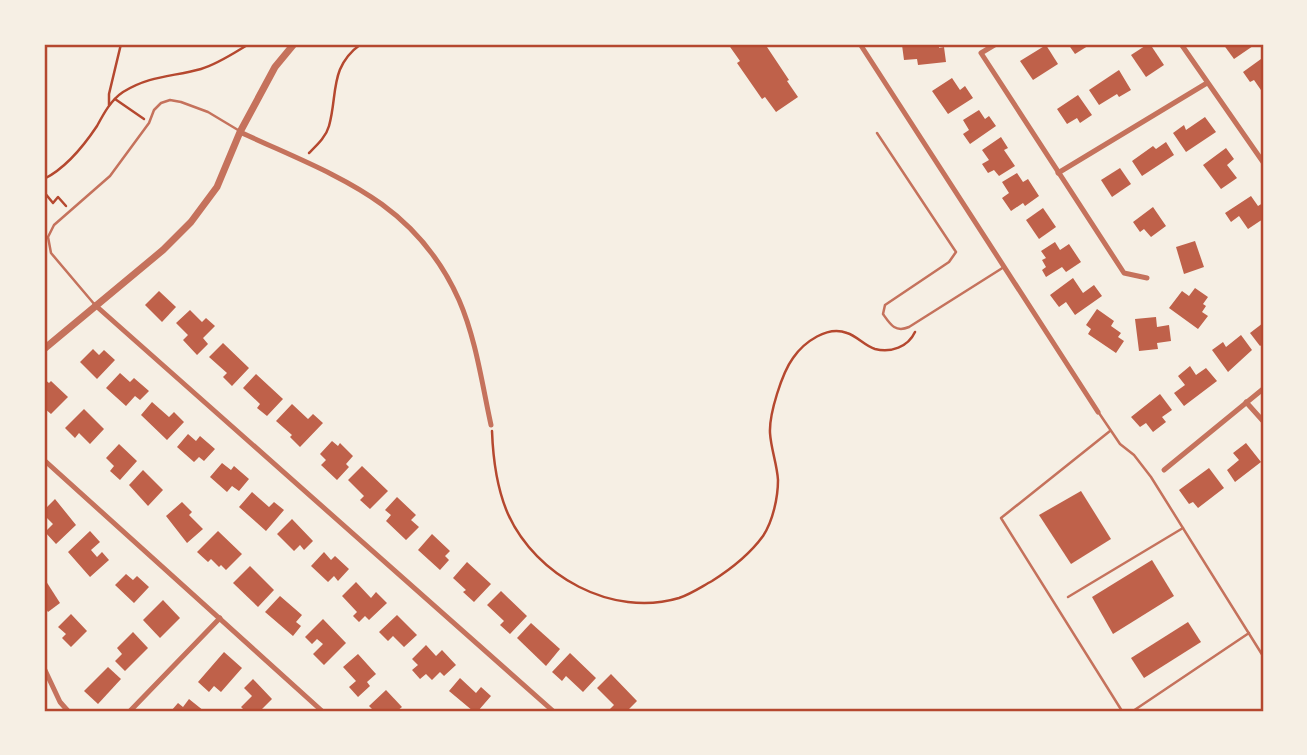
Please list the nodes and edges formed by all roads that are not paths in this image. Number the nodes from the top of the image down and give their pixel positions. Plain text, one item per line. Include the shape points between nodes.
1 (294, 44) edge
2 (860, 44) edge
3 (996, 44) edge
4 (1181, 44) edge
5 (1207, 83) junction
6 (240, 132) junction
7 (877, 133) dead end
8 (1263, 162) edge
9 (1058, 173) junction
10 (1004, 267) junction
11 (1147, 278) dead end
12 (95, 305) junction
13 (44, 349) edge
14 (1263, 388) edge
15 (1246, 402) junction
16 (1098, 412) joint
17 (1263, 421) edge
18 (491, 425) road end
19 (1110, 431) junction
20 (44, 460) edge
21 (1164, 470) dead end
22 (1184, 528) junction
23 (1068, 597) dead end
24 (220, 618) junction
25 (1249, 633) junction
26 (1263, 656) edge
27 (44, 668) edge
28 (68, 711) edge
29 (130, 711) edge
30 (322, 711) edge
31 (553, 711) edge
32 (1122, 711) edge
33 (1133, 711) edge

1 - 6 street via 275,67
2 - 10 street
3 - 9 street via 981,53
4 - 5 street
5 - 8 street
5 - 9 street
6 - 12 street via 217,187 191,222
6 - 12 lane via 208,112 170,100 160,103 110,176 54,225 48,237 51,253
6 - 18 street via 359,188 416,234 460,301
7 - 10 lane via 955,249 950,262 885,305 883,313 896,329 914,324
9 - 11 street via 1124,273
10 - 16 street
12 - 13 street
12 - 31 street
14 - 15 street
15 - 17 street
15 - 21 street
16 - 19 lane
19 - 22 lane via 1134,455
19 - 32 lane via 1001,518
20 - 24 street
22 - 23 lane
22 - 25 lane
24 - 29 street
24 - 30 street
25 - 26 lane
25 - 33 lane
27 - 28 street

